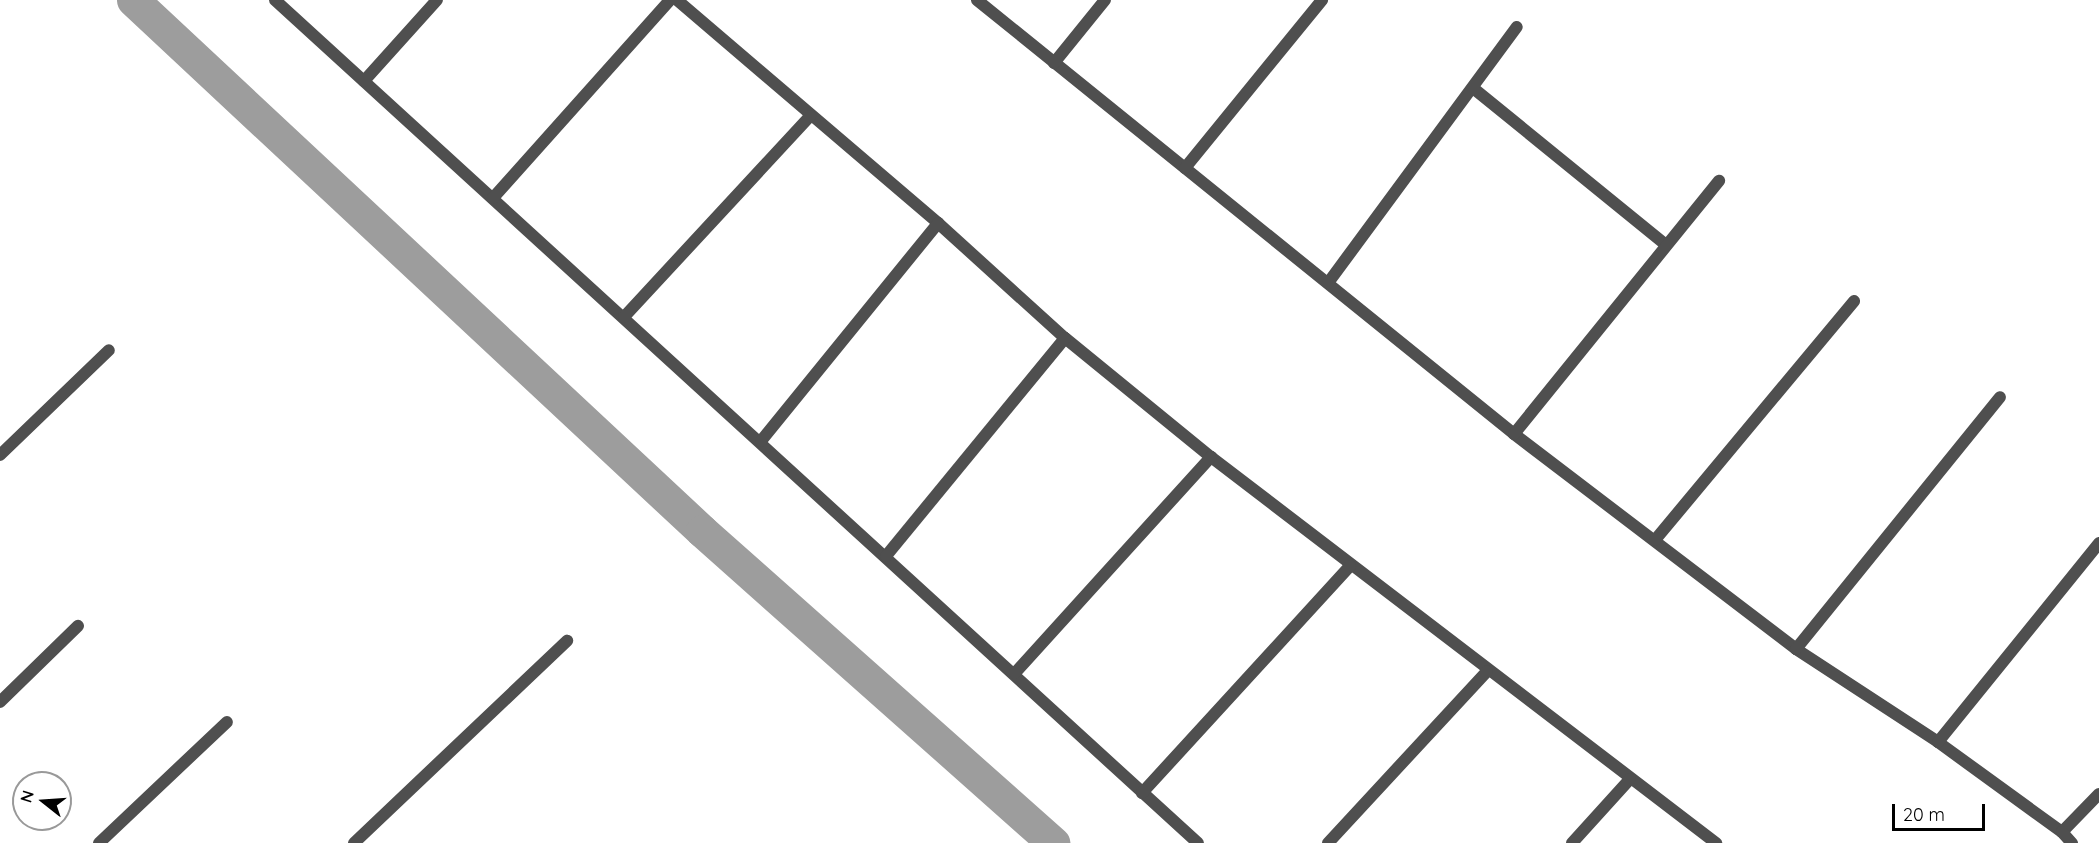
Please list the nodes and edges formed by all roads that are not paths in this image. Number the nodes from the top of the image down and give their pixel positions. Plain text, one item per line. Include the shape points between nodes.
1 (275, 0) edge
2 (437, 0) edge
3 (670, 0) edge
4 (677, 0) edge
5 (976, 0) edge
6 (1105, 0) edge
7 (1322, 0) edge
8 (1517, 27) dead end
9 (1054, 63) junction
10 (364, 81) junction
11 (1473, 88) junction
12 (810, 116) junction
13 (1185, 168) junction
14 (1719, 181) dead end
15 (493, 198) junction
16 (938, 223) junction
17 (1666, 245) junction
18 (1328, 283) junction
19 (1854, 301) dead end
20 (624, 317) junction
21 (1065, 338) junction
22 (109, 350) dead end
23 (2000, 397) dead end
24 (1514, 434) junction
25 (761, 441) junction
26 (0, 455) edge
27 (1211, 457) junction
28 (1655, 540) junction
29 (2099, 543) edge
30 (886, 556) junction
31 (1350, 566) junction
32 (78, 626) dead end
33 (567, 641) dead end
34 (1796, 649) junction
35 (1487, 671) junction
36 (1015, 673) junction
37 (0, 702) edge
38 (227, 722) dead end
39 (1938, 742) junction
40 (1630, 779) junction
41 (1142, 793) junction
42 (2099, 794) edge
43 (2062, 832) junction
44 (99, 843) edge
45 (354, 843) edge
46 (1198, 843) edge
47 (1328, 843) edge
48 (1572, 843) edge
49 (1716, 843) edge
50 (2072, 843) edge

1 - 10 street
2 - 10 street
3 - 15 street
4 - 12 street
5 - 9 street
6 - 9 street
7 - 13 street
8 - 11 street
9 - 13 street
10 - 15 street
11 - 17 street
11 - 18 street
12 - 16 street
12 - 20 street
13 - 18 street
14 - 17 street
15 - 20 street
16 - 21 street
16 - 25 street
17 - 24 street
18 - 24 street
19 - 28 street
20 - 25 street
21 - 27 street
21 - 30 street
22 - 26 street
23 - 34 street
24 - 28 street
25 - 30 street
27 - 31 street
27 - 36 street
28 - 34 street
29 - 39 street
30 - 36 street
31 - 35 street
31 - 41 street
32 - 37 street
33 - 45 street
34 - 39 street
35 - 40 street
35 - 47 street
36 - 41 street
38 - 44 street
39 - 43 street
40 - 48 street
40 - 49 street
41 - 46 street
42 - 43 street
43 - 50 street

